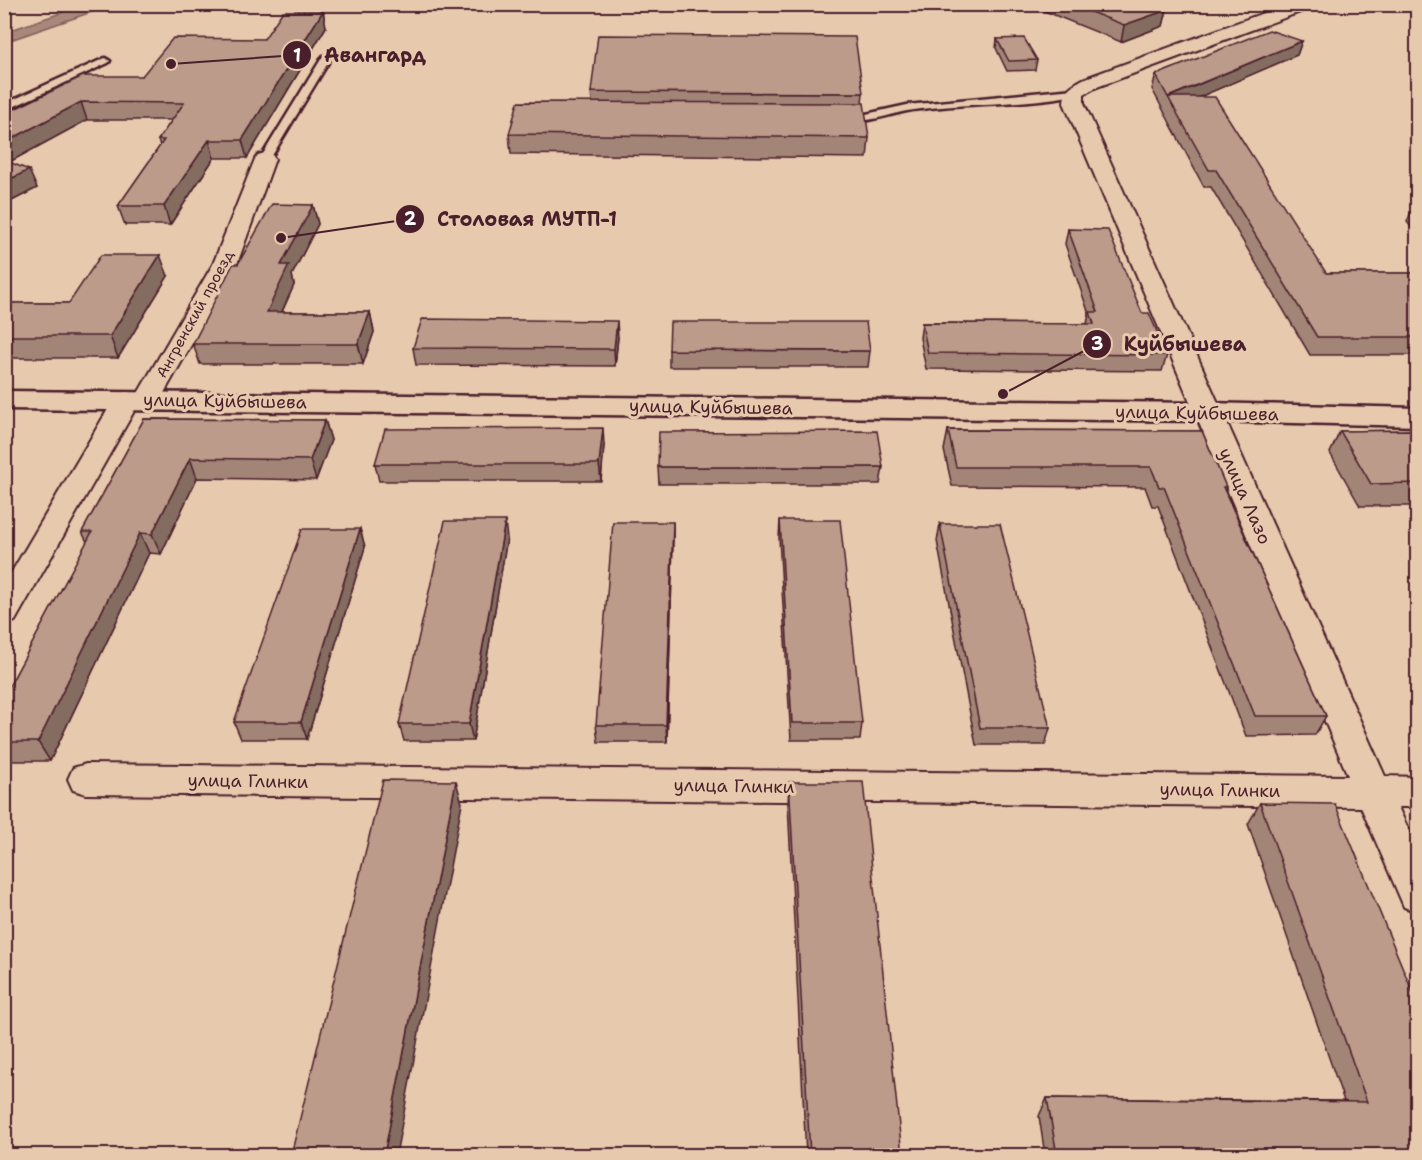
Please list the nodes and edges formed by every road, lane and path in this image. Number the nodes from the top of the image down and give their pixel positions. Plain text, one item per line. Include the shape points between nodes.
1 (1305, 4) edge
2 (326, 58) dead end
3 (105, 61) dead end
4 (1074, 92) junction
5 (4, 108) edge
6 (831, 117) edge
7 (265, 159) joint
8 (4, 400) edge
9 (137, 400) junction
10 (1207, 412) junction
11 (1418, 417) edge
12 (4, 613) edge
13 (86, 779) dead end
14 (1372, 792) junction
15 (1418, 792) edge
16 (1418, 895) edge

1 - 4 street
2 - 7 lane
3 - 5 lane
4 - 6 lane via 907,108 866,117
4 - 10 street, улица Лазо via 1074,103
7 - 9 street, Ангренский проезд via 225,264
8 - 9 main road, улица Куйбышева
9 - 10 main road, улица Куйбышева
9 - 12 street, Ангренский проезд
10 - 11 main road, улица Куйбышева
10 - 14 street, улица Лазо
13 - 14 street, улица Глинки
14 - 15 street, улица Глинки
14 - 16 street, улица Лазо

